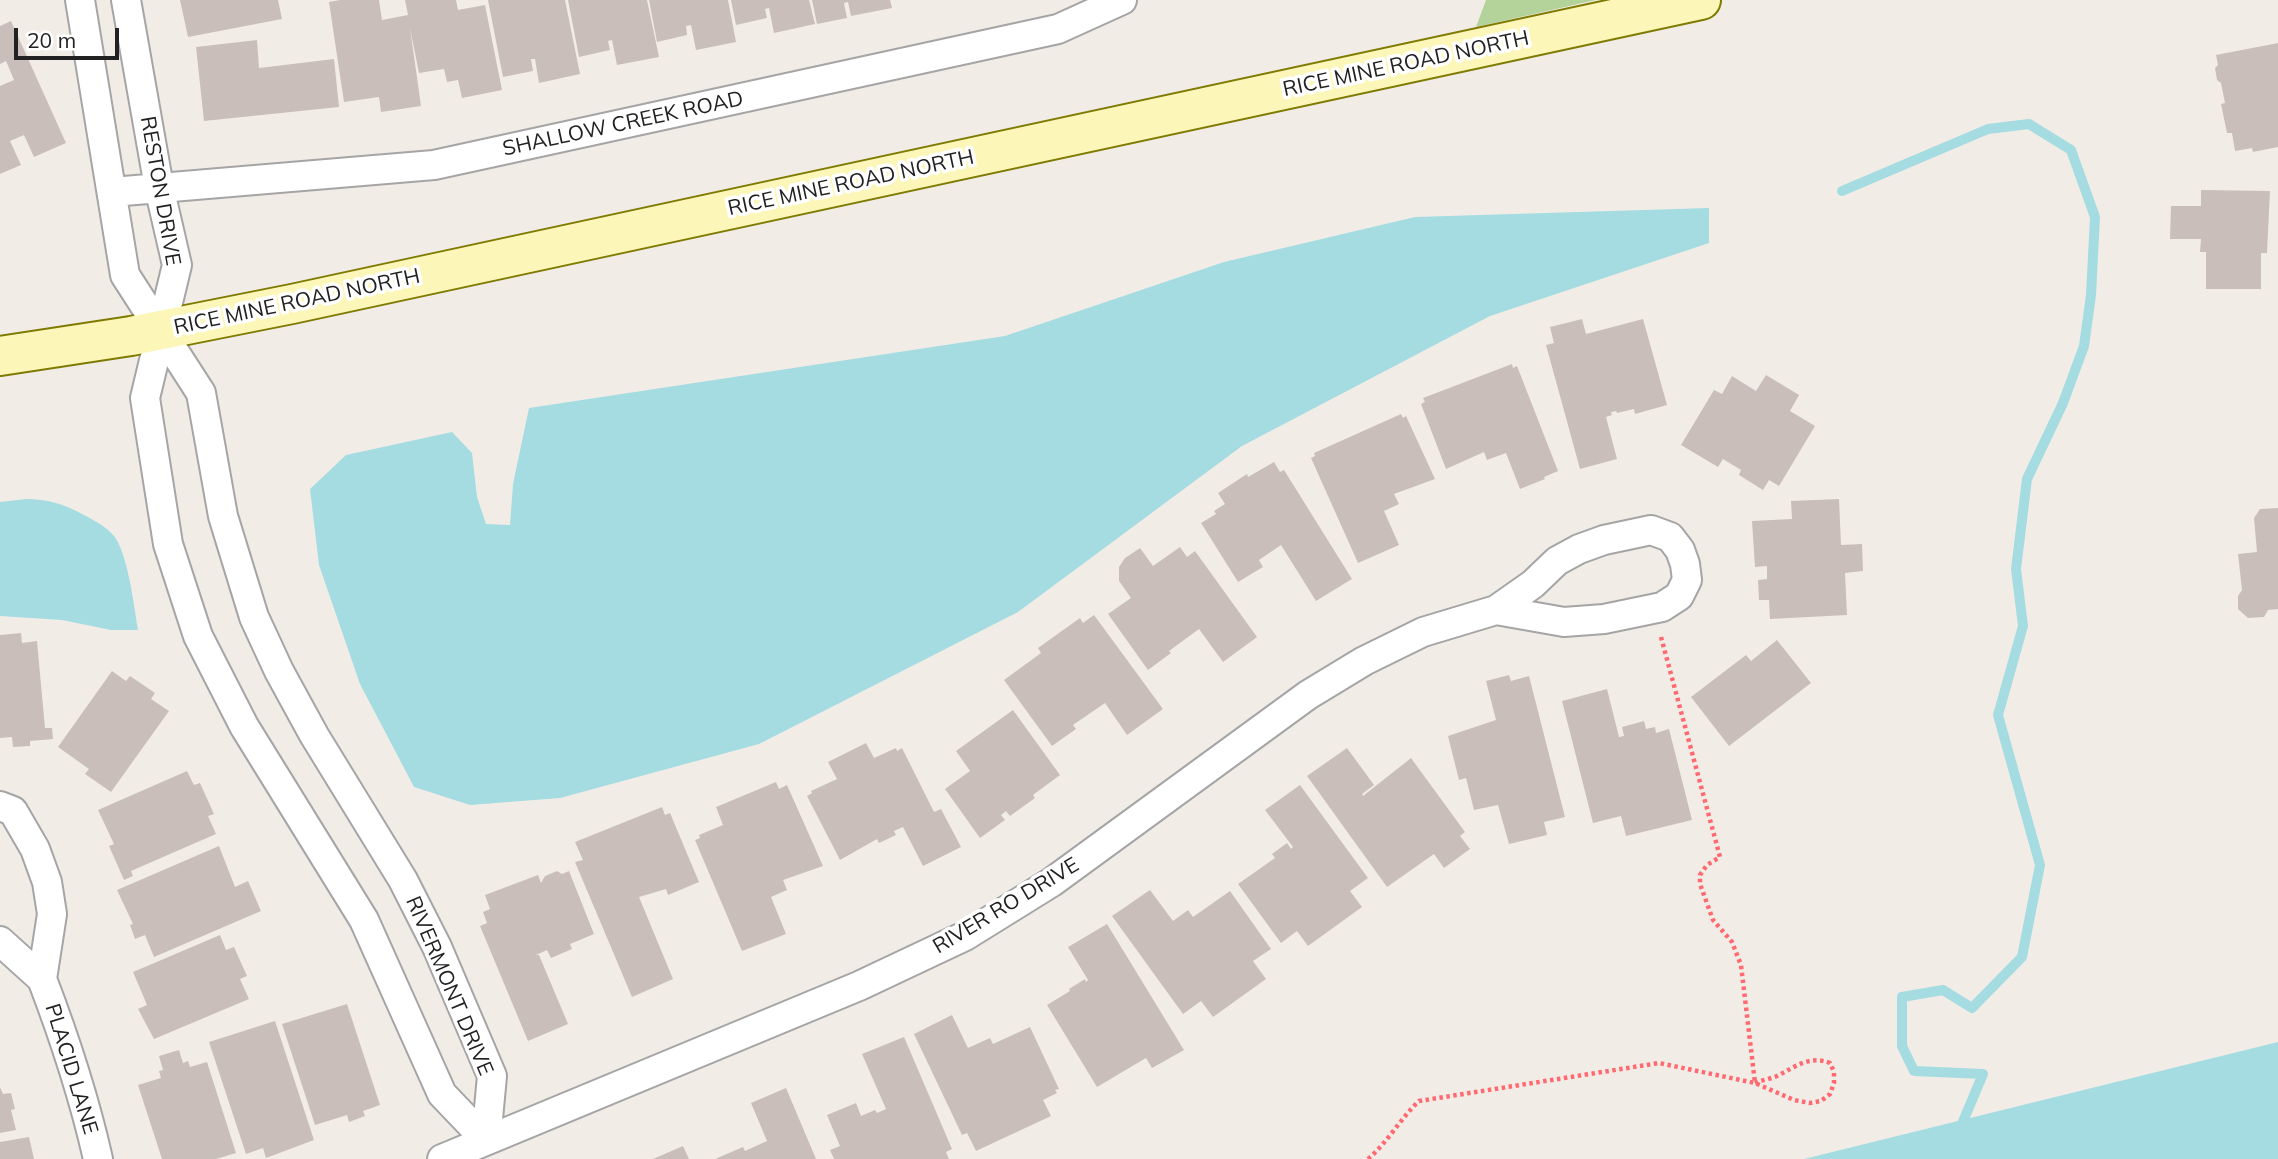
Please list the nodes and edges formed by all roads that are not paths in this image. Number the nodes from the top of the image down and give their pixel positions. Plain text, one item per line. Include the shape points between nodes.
1 (80, 0) edge
2 (126, 0) edge
3 (1122, 0) edge
4 (1701, 0) edge
5 (159, 187) junction
6 (112, 192) junction
7 (160, 331) junction
8 (0, 356) edge
9 (1496, 610) junction
10 (0, 806) edge
11 (0, 941) edge
12 (42, 979) junction
13 (486, 1140) junction
14 (98, 1159) edge
15 (442, 1159) edge

1 - 6 street
2 - 5 street, RESTON DRIVE
3 - 5 street, SHALLOW CREEK ROAD via 1058,29 435,165
4 - 7 main road, RICE MINE ROAD NORTH
5 - 6 street, SHALLOW CREEK ROAD
5 - 7 street, RESTON DRIVE via 177,265
6 - 7 street via 125,275
7 - 8 main road, RICE MINE ROAD NORTH
7 - 13 street, RIVERMONT DRIVE via 201,393 223,516 254,617 314,735 403,880 492,1076
7 - 13 street via 145,398 168,544 198,636 244,726 364,920 442,1094
9 - 9 street via 1557,561 1604,540 1651,530 1670,537 1680,550 1686,580 1679,596 1662,607 1604,620 1563,622
9 - 13 street, RIVER RO DRIVE via 1423,632 1364,660 1308,695 1052,882 965,936 859,986
10 - 12 street, PLACID LANE via 13,811 47,882 52,915
11 - 12 street, PLACID LANE
12 - 14 street, PLACID LANE via 70,1054
13 - 15 street, RIVER RO DRIVE

